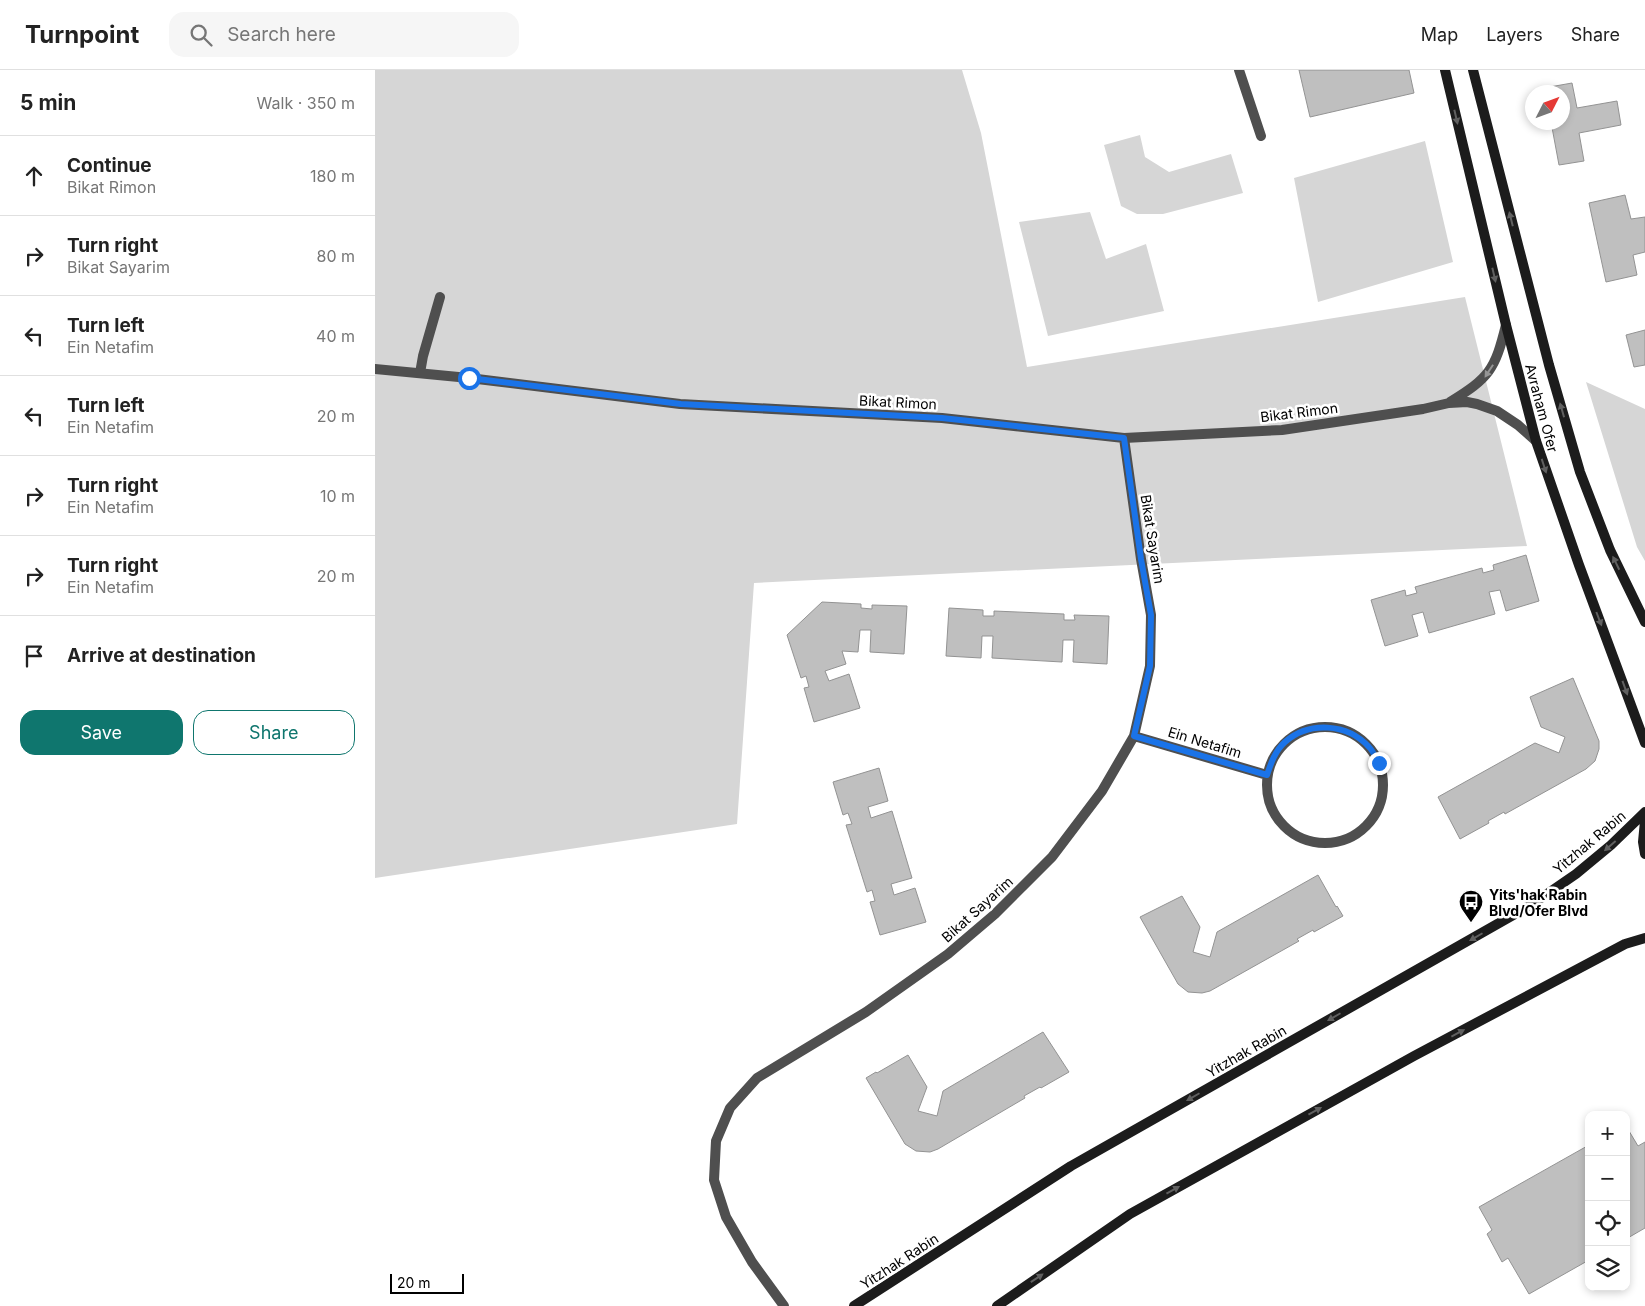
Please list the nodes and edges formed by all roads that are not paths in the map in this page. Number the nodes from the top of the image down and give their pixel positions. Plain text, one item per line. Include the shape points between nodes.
1 (1239, 70) edge
2 (1445, 70) edge
3 (1473, 70) edge
4 (1261, 136) dead end
5 (440, 297) dead end
6 (1506, 325) junction
7 (375, 369) edge
8 (420, 373) junction
9 (1449, 403) junction
10 (1124, 438) junction
11 (1536, 441) junction
12 (1645, 622) edge
13 (1134, 736) junction
14 (1645, 743) edge
15 (1267, 775) junction
16 (1645, 812) edge
17 (1645, 821) edge
18 (1645, 854) edge
19 (1645, 938) edge
20 (784, 1306) edge
21 (854, 1306) edge
22 (997, 1306) edge

1 - 4 street
2 -> 6 main road, Avraham Ofer
12 -> 3 main road, Avraham Ofer via 1610,550 1580,472
5 - 8 street
6 -> 9 street, Bikat Rimon via 1497,357 1486,375
6 - 11 main road, Avraham Ofer
7 - 8 street, Bikat Rimon
8 - 10 street, Bikat Rimon via 681,404 942,418
9 - 10 street, Bikat Rimon via 1282,430
9 - 11 street, Bikat Rimon via 1477,404 1497,411
10 - 13 street, Bikat Sayarim via 1151,615 1150,666
11 -> 14 main road, Avraham Ofer
13 - 15 street, Ein Netafim
13 - 20 street, Bikat Sayarim via 1103,791 1052,857 995,914 948,954 866,1012 757,1078 729,1108 716,1141 714,1180 726,1217 752,1262
15 - 15 street via 1267,795 1274,814 1287,829 1304,840 1323,844 1343,841 1361,832 1374,818 1381,800 1383,781 1379,763 1369,747 1355,735 1337,728 1318,727 1300,732 1285,742 1273,758
16 -> 21 main road, Yitzhak Rabin via 1576,874 1531,905 1071,1166
17 - 18 main road
22 -> 19 main road via 1130,1214 1414,1056 1625,944

